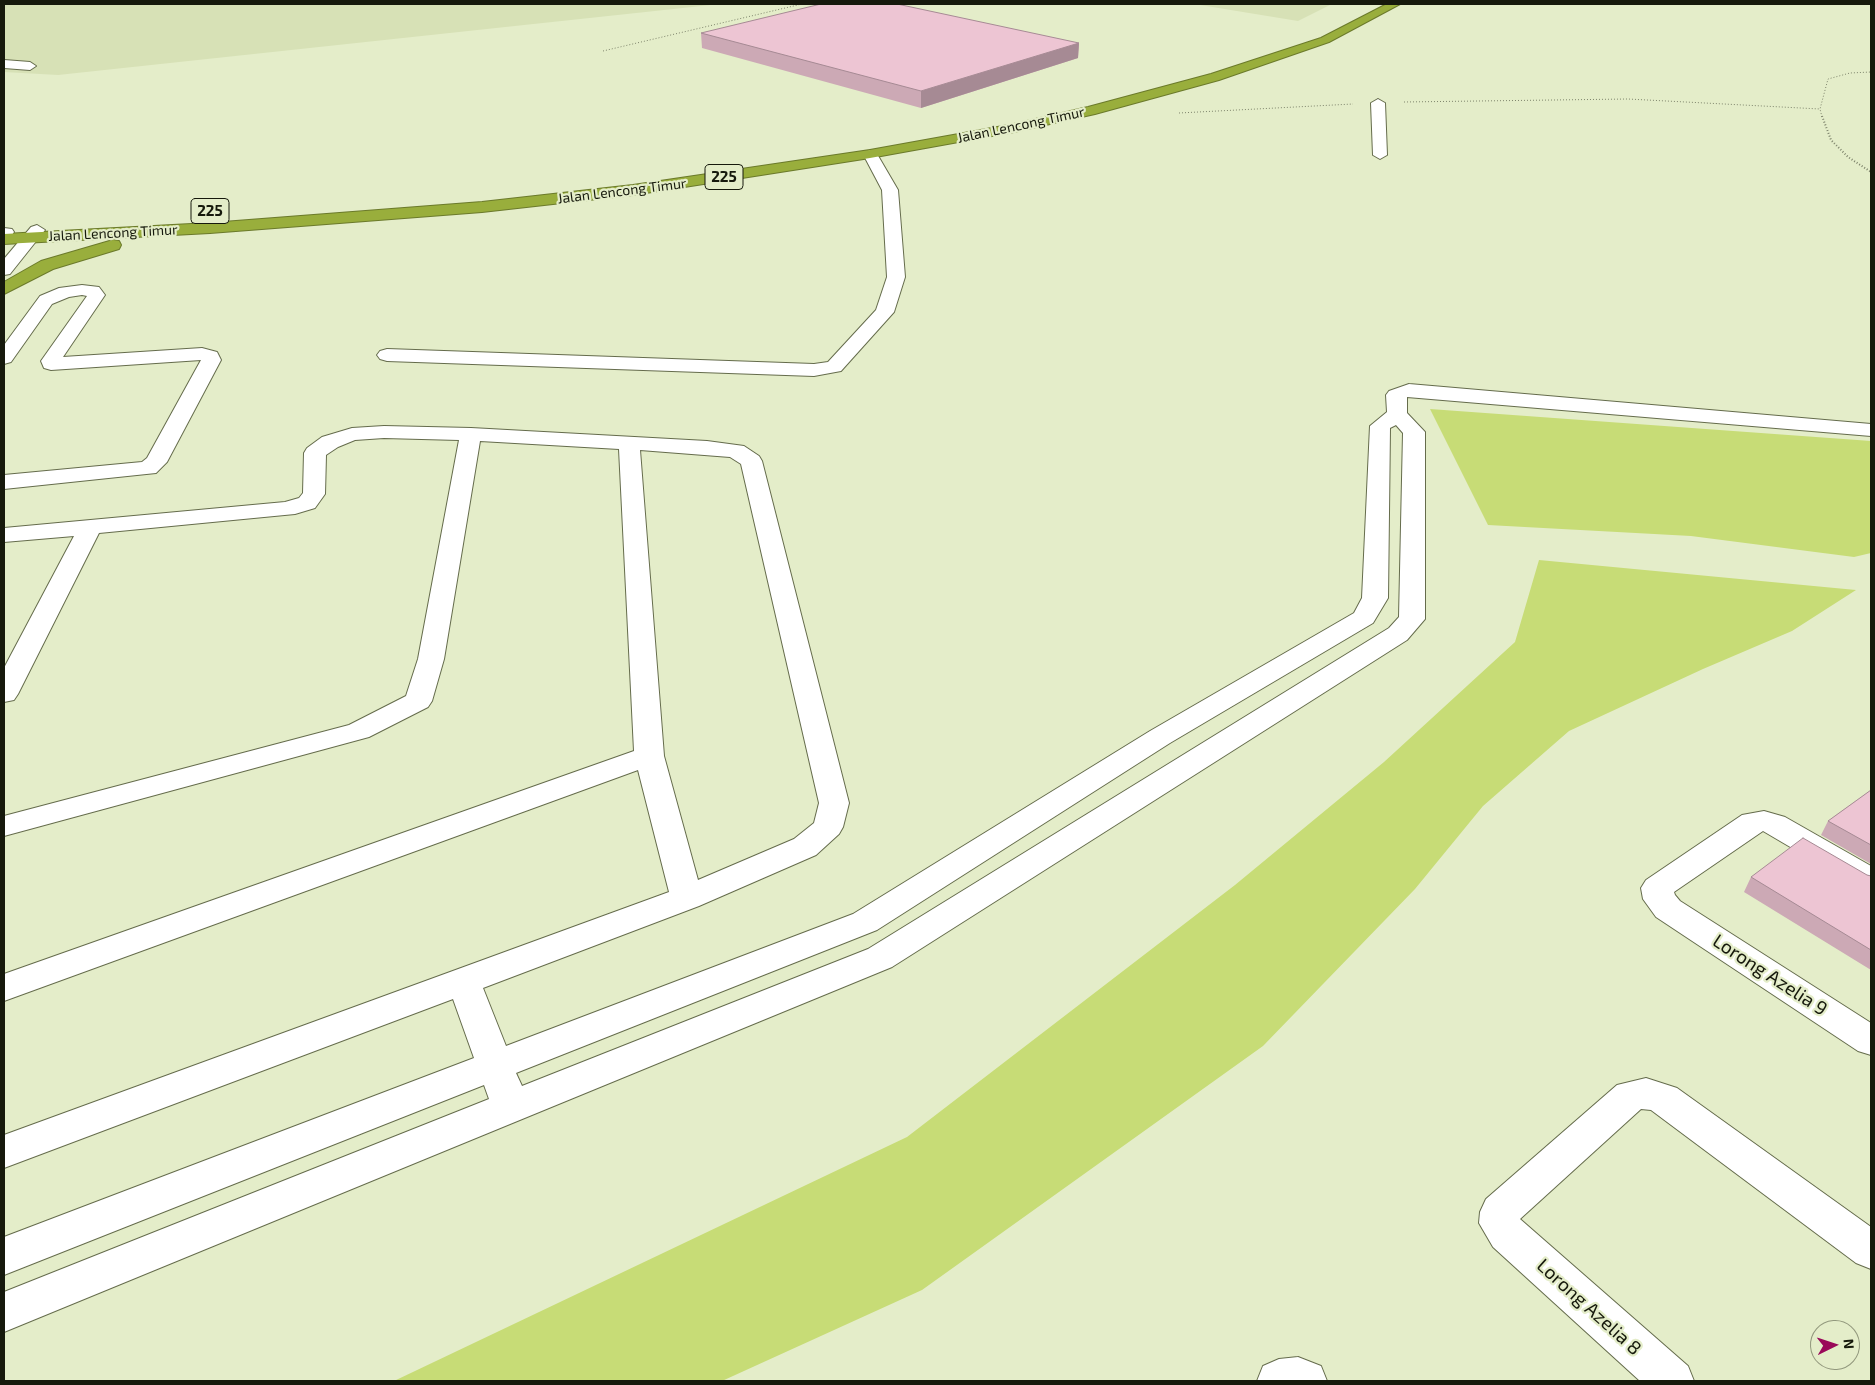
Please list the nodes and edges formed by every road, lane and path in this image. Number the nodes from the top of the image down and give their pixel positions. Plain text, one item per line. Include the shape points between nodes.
1 (802, 4) edge
2 (1370, 4) edge
3 (1395, 4) edge
4 (603, 51) dead end
5 (4, 64) edge
6 (30, 66) dead end
7 (1871, 72) edge
8 (1378, 103) dead end
9 (870, 154) junction
10 (1380, 155) dead end
11 (1871, 172) edge
12 (417, 198) junction
13 (299, 206) dead end
14 (53, 220) dead end
15 (210, 228) junction
16 (14, 231) edge
17 (4, 270) edge
18 (4, 289) edge
19 (387, 355) dead end
20 (4, 358) edge
21 (1397, 414) junction
22 (1871, 430) edge
23 (471, 434) junction
24 (629, 442) junction
25 (4, 482) edge
26 (90, 527) junction
27 (4, 535) edge
28 (4, 694) edge
29 (649, 756) junction
30 (4, 826) edge
31 (1871, 880) edge
32 (687, 898) junction
33 (464, 983) junction
34 (4, 988) edge
35 (1871, 1041) edge
36 (495, 1065) junction
37 (511, 1107) junction
38 (4, 1152) edge
39 (1871, 1250) edge
40 (4, 1256) edge
41 (4, 1312) edge
42 (1279, 1381) edge
43 (1305, 1381) edge
44 (1672, 1381) edge

1 - 4 path
2 - 12 highway, Jalan Lencong Timur / 225 via 1309,33 1232,61 1095,99 1007,118 723,166 540,188
3 - 9 highway, Jalan Lencong Timur / 225 via 1325,40 1207,79 1024,126
5 - 6 street
7 - 11 path via 1850,73 1828,80 1820,109 1831,140
8 - 10 street
9 - 15 highway, Jalan Lencong Timur / 225 via 570,198
9 - 19 street via 890,190 896,277 885,312 834,367 814,370
12 - 13 highway, Jalan Lencong Timur / 225
12 - 16 highway, 225 via 282,213
14 - 16 highway, Jalan Lencong Timur
15 - 16 highway, Jalan Lencong Timur / 225
15 - 18 highway via 76,255 47,265
16 - 17 street
20 - 25 street via 46,300 65,292 82,290 93,291 96,296 51,364 202,354 210,356 211,360 156,462 148,468
21 - 22 street via 1396,395 1409,390
21 - 36 street via 1380,426 1375,598 1364,618 1160,736 865,922
21 - 37 street via 1414,432 1412,619 1398,634 880,958
23 - 24 street
23 - 26 street via 384,432 352,434 330,442 315,453 314,494 307,503 287,509
23 - 30 street via 431,659 418,701 359,731
24 - 29 street
24 - 32 street via 736,451 751,461 834,803 828,827 805,847
26 - 27 street
26 - 28 street
29 - 32 street
29 - 34 street
31 - 35 street, Lorong Azelia 9 via 1774,824 1753,822 1657,888 1658,898 1668,909
32 - 33 street
33 - 36 street
33 - 38 street
36 - 37 street
36 - 40 street
37 - 41 street
39 - 44 street, Lorong Azelia 8 via 1664,1099 1646,1093 1630,1096 1500,1212 1499,1223 1507,1234
42 - 43 street via 1298,1378

